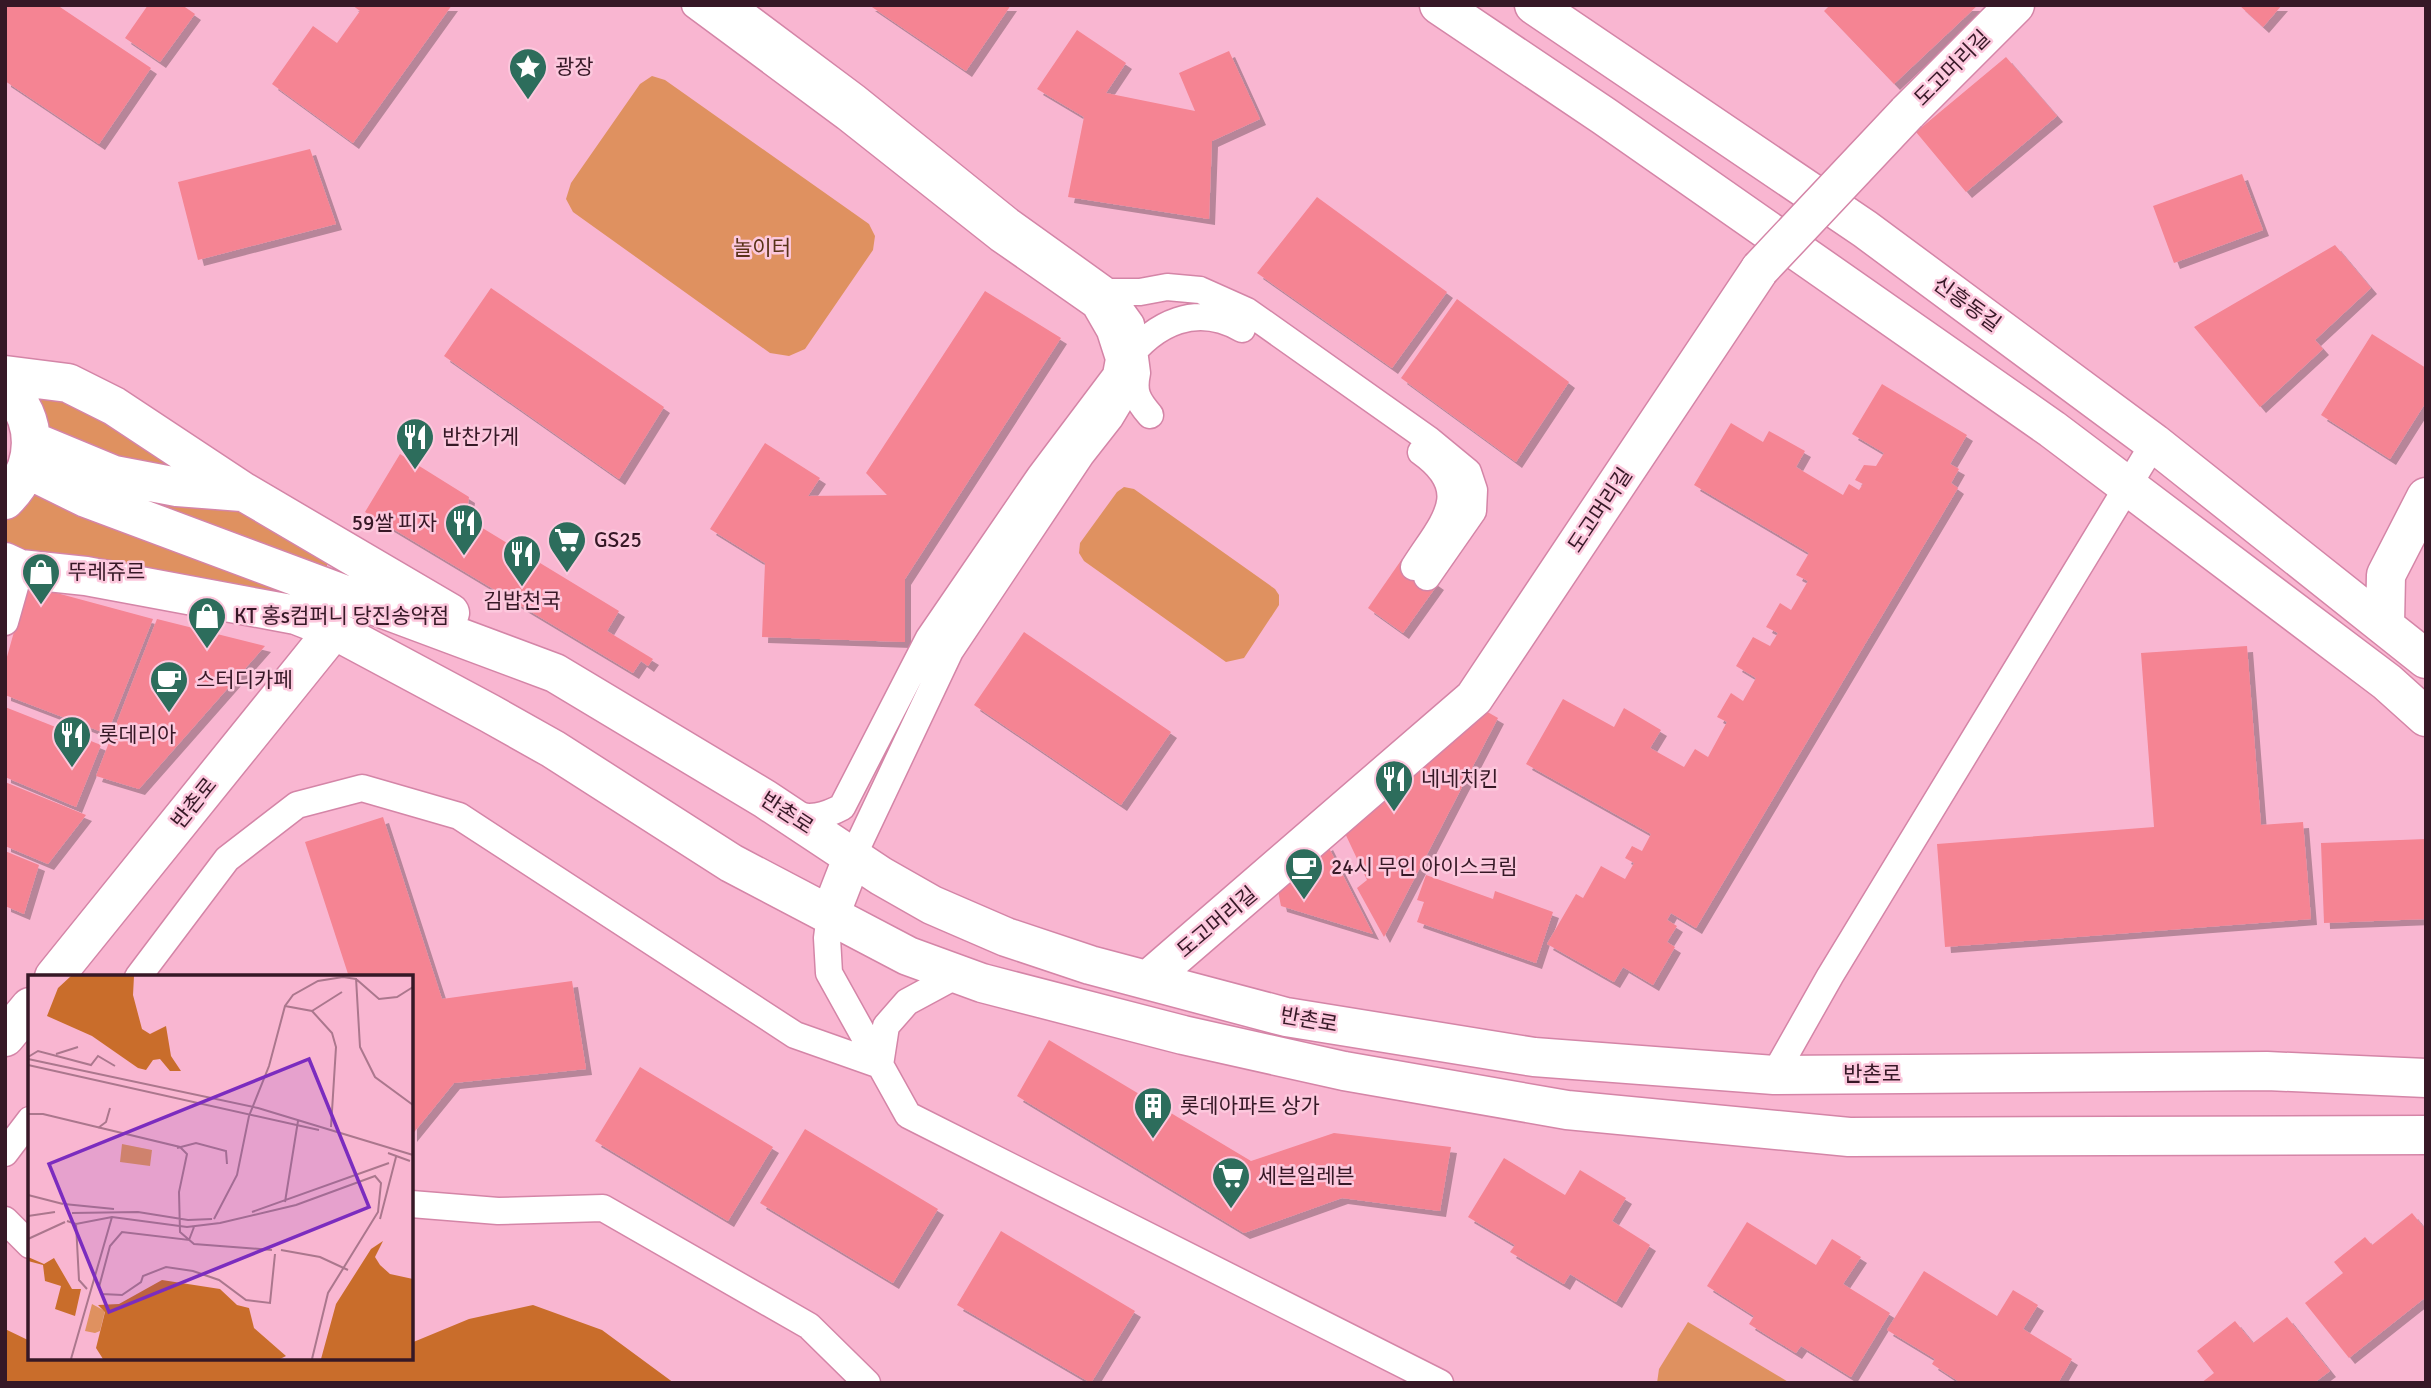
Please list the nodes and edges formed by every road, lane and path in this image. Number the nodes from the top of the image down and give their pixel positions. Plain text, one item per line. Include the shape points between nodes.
1 (695, 5) edge
2 (732, 5) edge
3 (1439, 5) edge
4 (1534, 5) edge
5 (2015, 5) edge
6 (1060, 280) junction
7 (1108, 292) junction
8 (1129, 366) junction
9 (5, 375) edge
10 (5, 386) edge
11 (1150, 415) dead end
12 (2154, 443) junction
13 (30, 455) junction
14 (2128, 486) junction
15 (244, 492) junction
16 (2426, 498) edge
17 (5, 500) edge
18 (13, 565) edge
19 (5, 622) edge
20 (2385, 624) junction
21 (334, 630) junction
22 (2426, 659) edge
23 (555, 673) junction
24 (2426, 717) edge
25 (765, 799) junction
26 (853, 856) junction
27 (830, 915) junction
28 (56, 975) edge
29 (140, 975) edge
30 (957, 975) junction
31 (1149, 979) junction
32 (28, 1009) edge
33 (5, 1037) edge
34 (880, 1065) junction
35 (1774, 1075) junction
36 (2426, 1078) edge
37 (28, 1123) edge
38 (2426, 1135) edge
39 (5, 1153) edge
40 (413, 1205) edge
41 (5, 1220) edge
42 (28, 1243) edge
43 (867, 1383) edge
44 (1440, 1383) edge

1 - 6 lane
2 - 7 lane via 1009,221
3 - 14 street
4 - 12 street, 신흥동길 via 1866,229
5 - 31 street, 도고머리길, bridge via 1760,269 1474,698
6 - 7 lane
6 - 8 lane via 1095,305 1116,351
7 - 8 lane via 1130,324
7 - 8 lane via 1167,287 1200,290 1247,311 1468,472 1474,490 1473,511 1420,572 1452,503 1450,484 1425,454 1253,335 1216,317 1199,315 1170,323
8 - 11 lane via 1136,399
8 - 25 lane via 1040,476 929,638 842,807 826,816 795,815
8 - 26 lane via 1110,418 950,651
9 - 15 street via 68,383 153,429
10 - 13 street via 31,428
12 - 14 lane
12 - 20 street, 신흥동길
13 - 15 street via 177,487
13 - 17 street
13 - 23 street, 반촌로 via 86,498
14 - 24 street via 2377,674
14 - 35 lane
15 - 23 street
16 - 20 street via 2386,575
18 - 19 lane, 반촌로
18 - 21 street, 반촌로 via 296,615
20 - 22 street, 신흥동길
21 - 27 street, 반촌로 via 542,743 730,863
21 - 28 street, 반촌로
23 - 25 street, 반촌로
25 - 26 street, 반촌로
26 - 27 street
26 - 31 street, 반촌로 via 932,905 1006,937
27 - 30 street, 반촌로 via 908,956
27 - 34 lane via 829,973
29 - 34 lane via 227,859 297,804 362,788 458,816 794,1035
30 - 34 lane via 907,1002 886,1026
30 - 38 street, 반촌로 via 1343,1072 1567,1110 1849,1137
31 - 35 street, 반촌로 via 1286,1017 1534,1057
32 - 33 street
34 - 44 lane via 908,1115
35 - 36 street, 반촌로 via 2267,1071
37 - 39 lane
40 - 43 lane via 498,1211 603,1208 809,1326
41 - 42 lane

